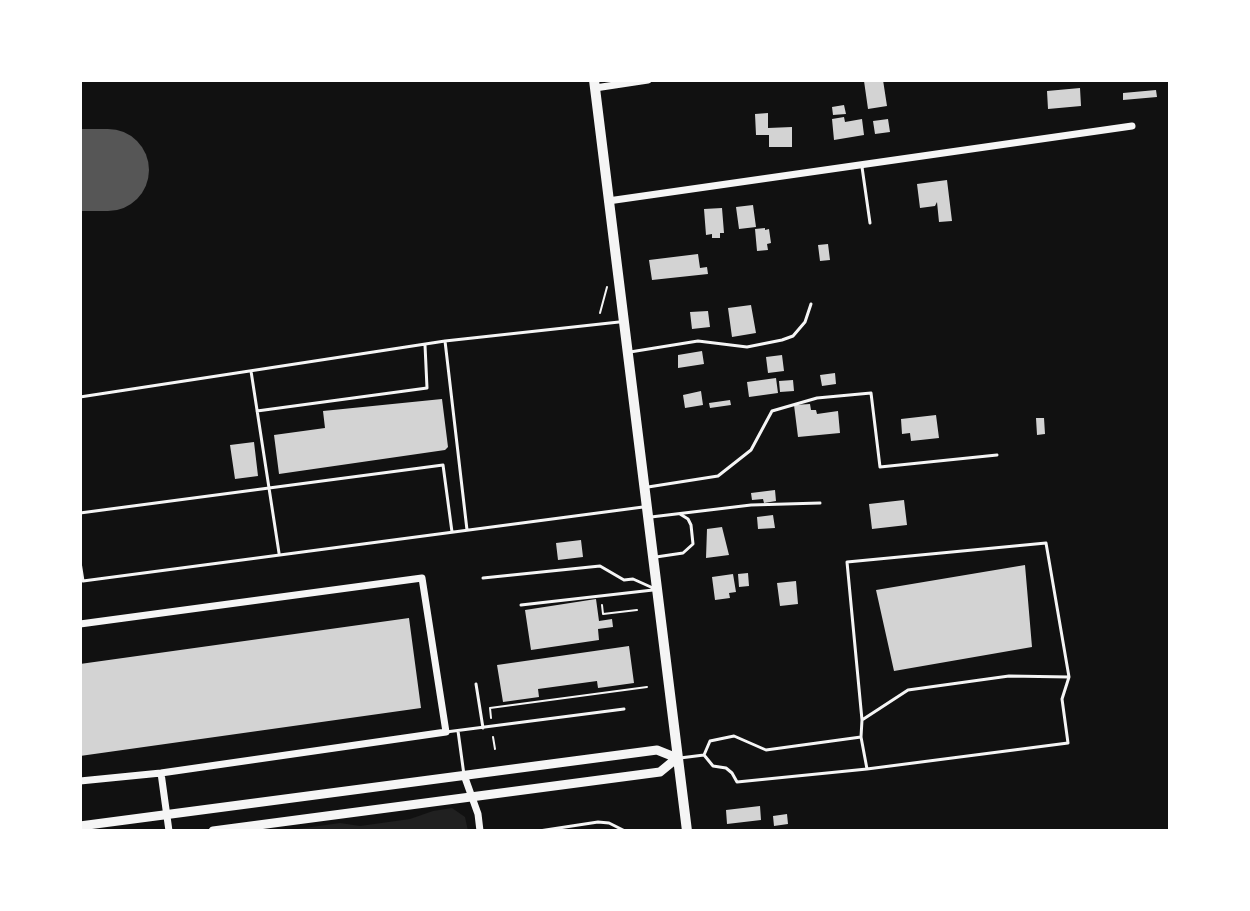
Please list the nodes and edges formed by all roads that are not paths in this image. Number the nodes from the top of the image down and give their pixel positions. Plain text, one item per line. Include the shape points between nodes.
1 (648, 80) edge
2 (594, 84) edge
3 (1132, 126) dead end
4 (862, 163) junction
5 (608, 201) junction
6 (870, 223) dead end
7 (811, 304) dead end
8 (623, 322) junction
9 (445, 341) junction
10 (425, 345) junction
11 (627, 352) junction
12 (251, 371) junction
13 (80, 397) edge
14 (257, 411) junction
15 (997, 455) dead end
16 (269, 488) junction
17 (644, 488) junction
18 (820, 503) dead end
19 (647, 512) junction
20 (80, 513) edge
21 (680, 514) junction
22 (467, 530) junction
23 (452, 532) junction
24 (279, 555) junction
25 (653, 558) junction
26 (80, 562) edge
27 (483, 578) dead end
28 (656, 589) junction
29 (521, 605) dead end
30 (80, 624) edge
31 (1069, 677) junction
32 (476, 684) dead end
33 (624, 709) dead end
34 (862, 720) junction
35 (483, 728) junction
36 (458, 731) junction
37 (446, 732) junction
38 (861, 737) junction
39 (704, 755) junction
40 (677, 758) junction
41 (867, 769) junction
42 (161, 773) junction
43 (464, 775) junction
44 (80, 781) edge
45 (471, 796) junction
46 (166, 815) junction
47 (80, 826) edge
48 (169, 831) edge
49 (213, 831) edge
50 (480, 831) edge
51 (539, 831) edge
52 (625, 831) edge
53 (687, 831) edge

1 - 2 street
2 - 5 main road
3 - 4 street
4 - 5 street
4 - 6 lane
5 - 8 main road
7 - 11 lane via 805,322 782,340 747,347 698,341
8 - 9 lane
8 - 11 main road
9 - 10 lane
9 - 22 lane
10 - 12 lane
10 - 14 lane via 427,388
11 - 17 main road
12 - 13 lane
12 - 14 lane
14 - 16 lane
15 - 17 lane via 880,467 871,393 817,398 772,411 751,450 718,476
16 - 20 lane
16 - 23 lane via 443,465
16 - 24 lane
17 - 19 main road
18 - 21 lane
19 - 21 lane
19 - 22 lane
19 - 25 main road
21 - 25 lane via 691,525 693,544 683,553
22 - 23 lane
23 - 24 lane
24 - 26 lane via 83,581
25 - 28 main road
27 - 28 lane via 600,566
28 - 29 lane
28 - 40 main road
30 - 37 street via 422,578
31 - 34 lane via 1009,676 908,690
31 - 34 lane via 1046,543 847,562
31 - 41 lane via 1062,699 1068,743
32 - 35 lane
33 - 35 lane
34 - 38 lane
35 - 36 lane
36 - 37 lane
36 - 43 lane
37 - 42 street
38 - 39 lane via 766,750 734,736 711,740
38 - 41 lane
39 - 40 lane
39 - 41 lane via 737,782
40 - 43 street via 657,750
40 - 45 street via 660,772
40 - 53 main road
42 - 44 street
42 - 46 street
43 - 45 street
43 - 46 street
45 - 49 street
45 - 50 street
46 - 47 street
46 - 48 street
51 - 52 lane via 598,822

